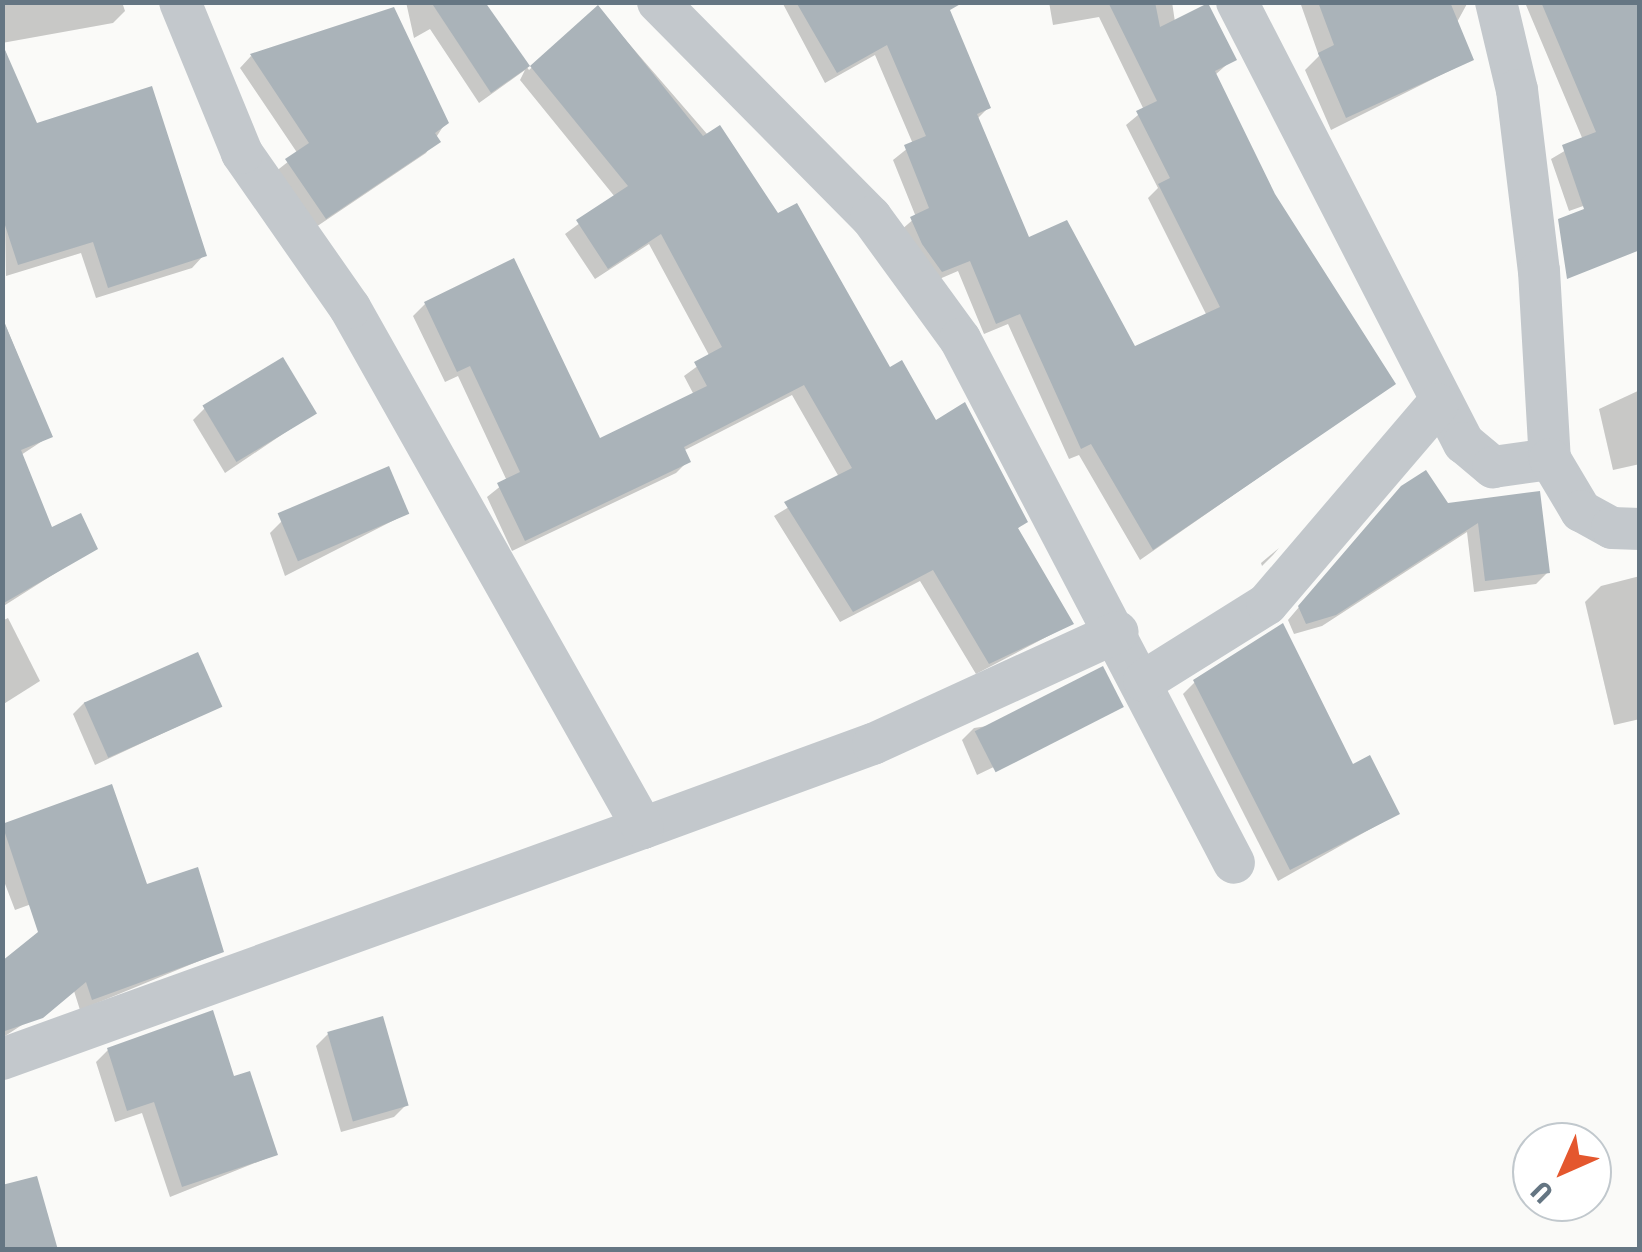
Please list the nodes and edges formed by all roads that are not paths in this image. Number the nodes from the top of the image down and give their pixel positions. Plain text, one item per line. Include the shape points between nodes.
1 (180, 2) edge
2 (658, 2) edge
3 (1236, 2) edge
4 (1496, 2) edge
5 (1438, 404) junction
6 (1550, 459) junction
7 (1640, 528) edge
8 (1118, 632) junction
9 (1144, 682) junction
10 (643, 828) junction
11 (1234, 864) dead end
12 (2, 1059) edge

1 - 10 street via 242,153 360,325
2 - 8 street via 910,268 991,391
3 - 5 street
4 - 6 street via 1517,90
5 - 6 street via 1483,464
5 - 9 street via 1268,604
6 - 7 street via 1582,511 1612,528
8 - 9 street
8 - 10 street via 873,744
9 - 11 street
10 - 12 street via 114,1026

